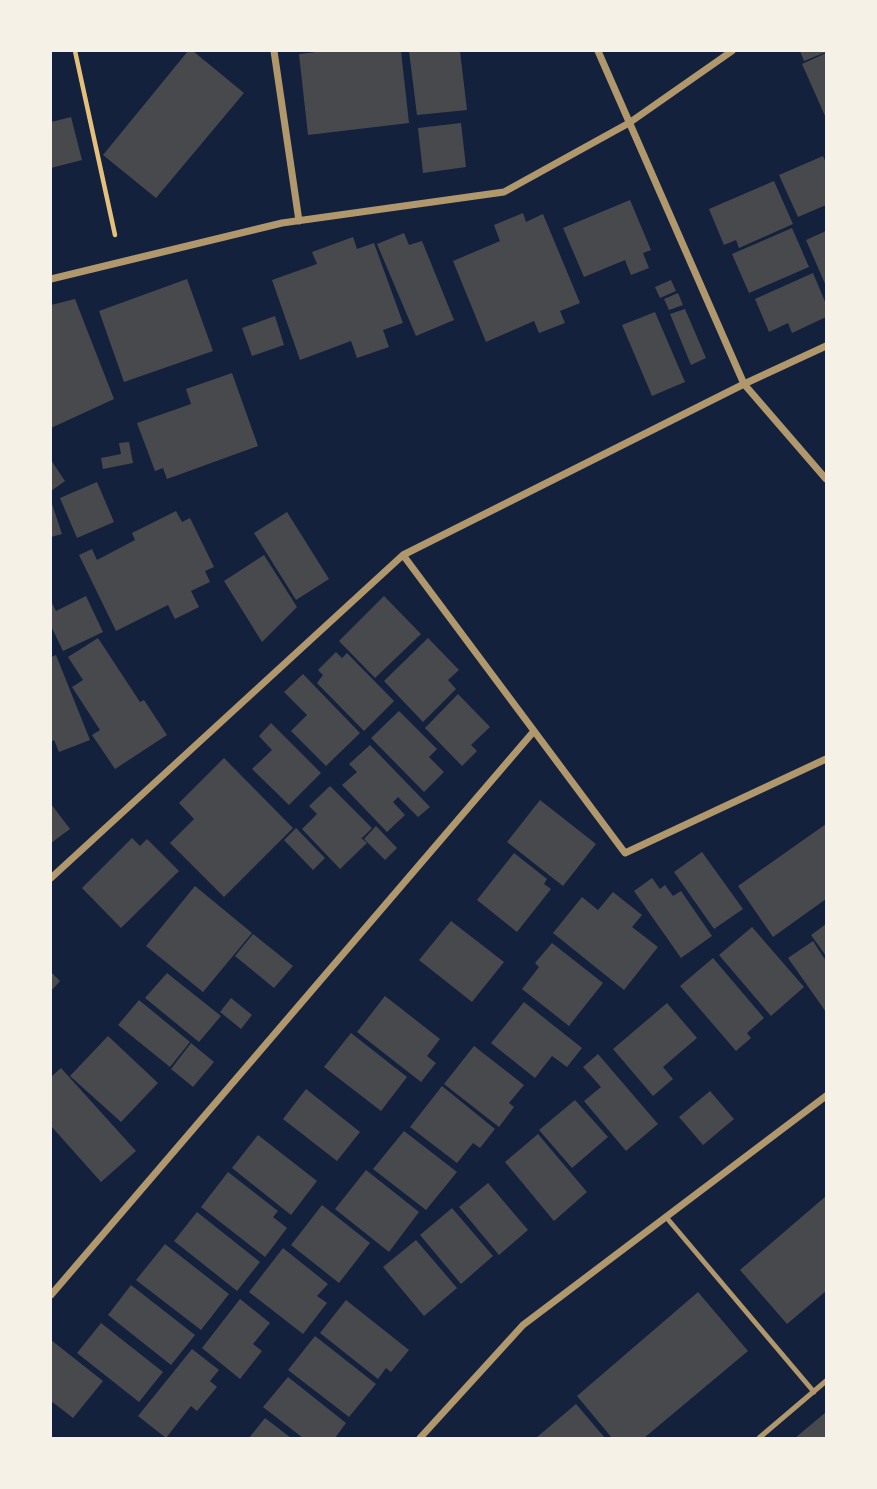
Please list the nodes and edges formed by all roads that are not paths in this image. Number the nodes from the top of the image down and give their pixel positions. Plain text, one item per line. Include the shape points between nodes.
1 (274, 51) edge
2 (597, 51) edge
3 (732, 51) edge
4 (629, 122) junction
5 (299, 221) junction
6 (51, 279) edge
7 (826, 346) edge
8 (744, 384) junction
9 (826, 479) edge
10 (403, 555) junction
11 (534, 731) junction
12 (826, 759) edge
13 (51, 878) edge
14 (826, 1096) edge
15 (666, 1217) junction
16 (51, 1295) edge
17 (826, 1381) edge
18 (814, 1392) junction
19 (420, 1438) edge
20 (758, 1438) edge

1 - 5 street
2 - 4 street
3 - 4 street
4 - 5 street via 504,192
4 - 8 street
5 - 6 street
7 - 8 street
8 - 9 street
8 - 10 street
10 - 11 street
10 - 13 street
11 - 12 street via 625,853
11 - 16 street
14 - 15 street
15 - 18 lane
15 - 19 street via 523,1325
17 - 18 lane
18 - 20 lane

